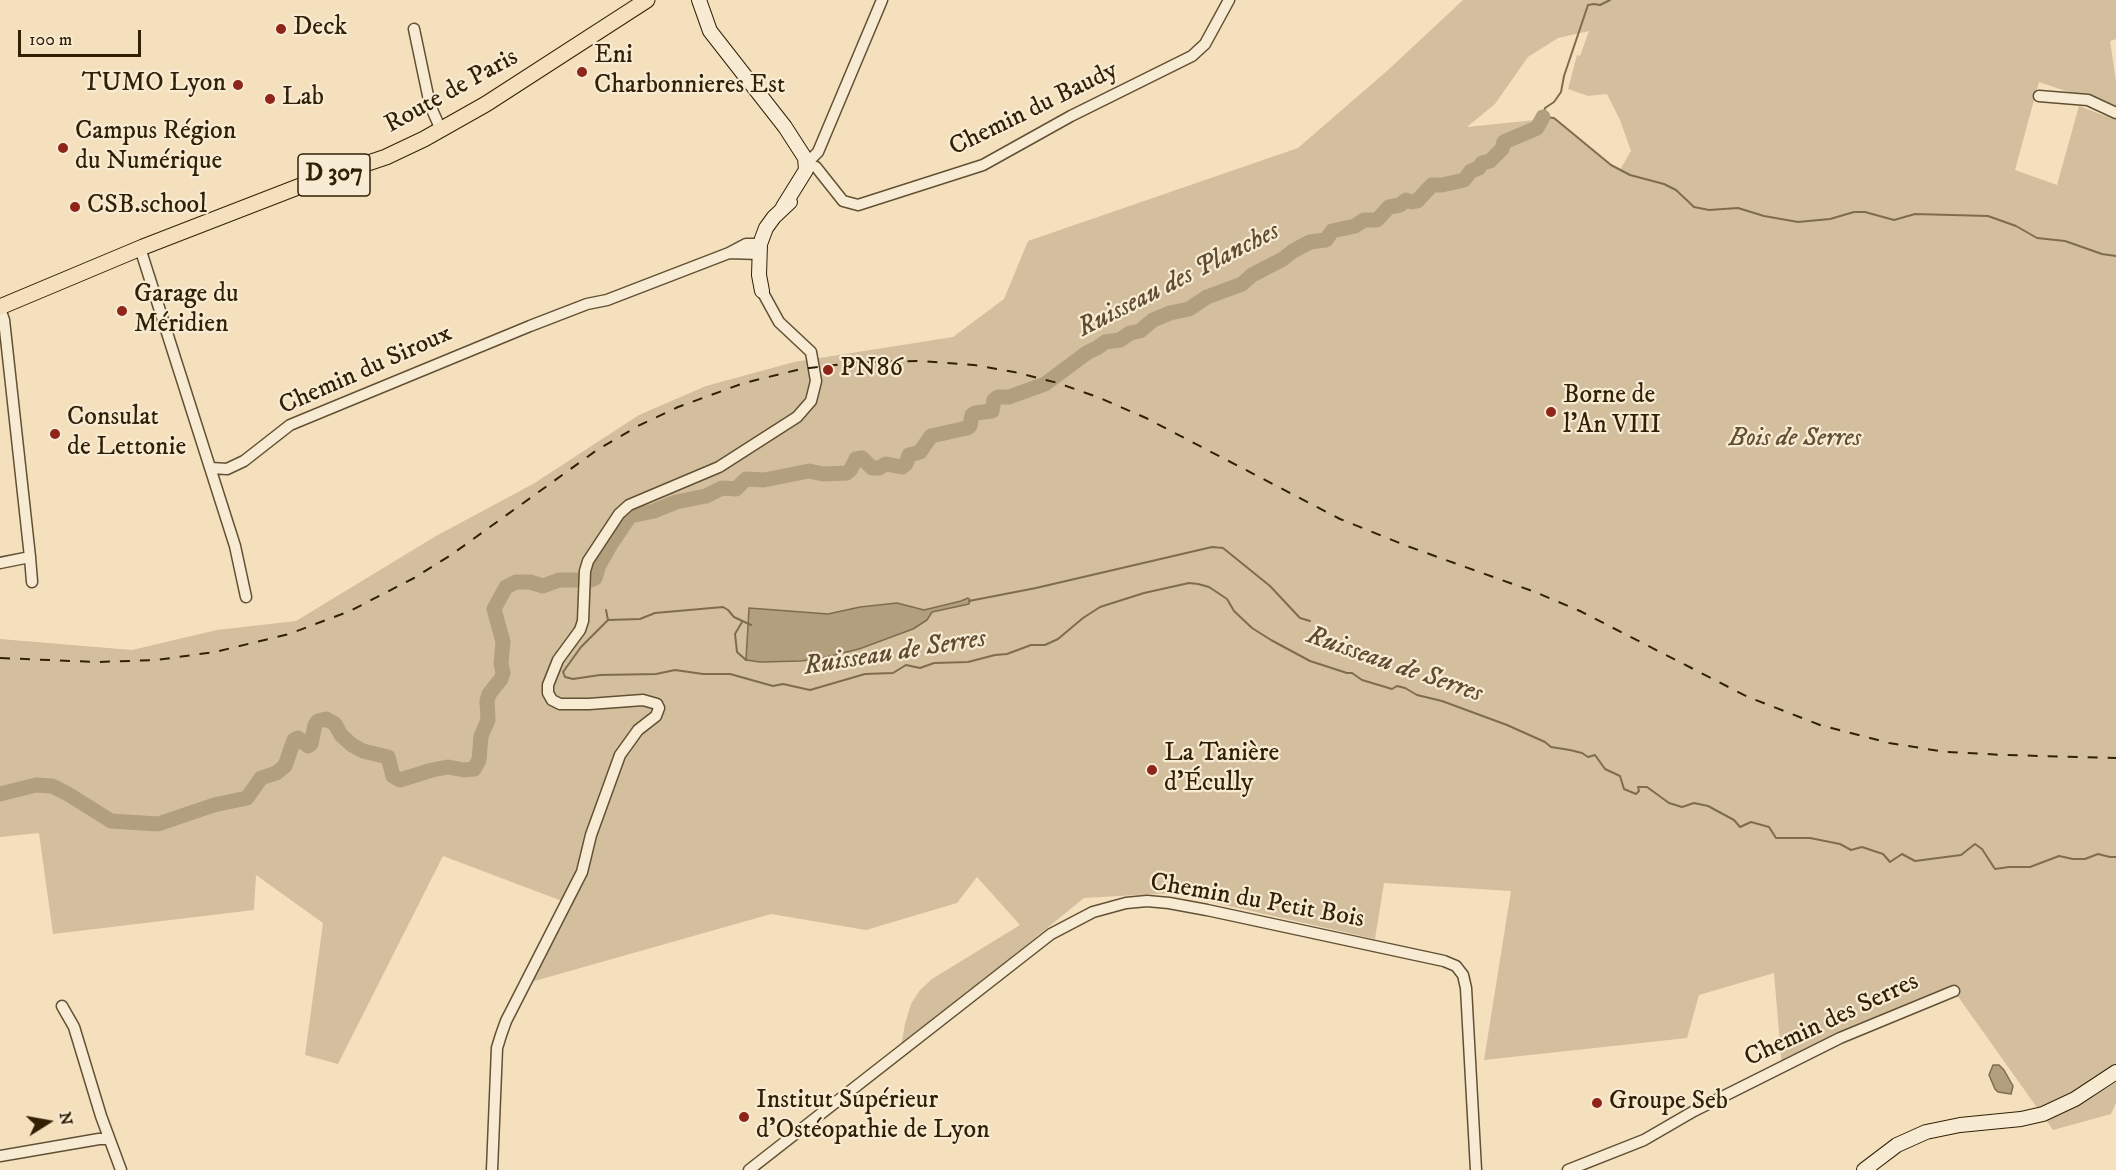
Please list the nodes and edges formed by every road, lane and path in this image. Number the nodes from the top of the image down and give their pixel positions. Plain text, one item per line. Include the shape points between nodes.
1 (647, 0) edge
2 (699, 0) edge
3 (882, 0) edge
4 (1228, 0) edge
5 (414, 29) dead end
6 (2039, 96) dead end
7 (2116, 113) edge
8 (441, 130) junction
9 (812, 163) junction
10 (140, 248) junction
11 (759, 249) junction
12 (762, 291) joint
13 (0, 308) edge
14 (210, 468) junction
15 (30, 557) junction
16 (0, 562) edge
17 (32, 582) dead end
18 (246, 597) dead end
19 (1954, 991) dead end
20 (62, 1006) dead end
21 (2116, 1072) edge
22 (109, 1139) junction
23 (0, 1156) edge
24 (122, 1170) edge
25 (492, 1170) edge
26 (749, 1170) edge
27 (1476, 1170) edge
28 (1568, 1170) edge
29 (1864, 1170) edge

1 - 8 main road, Route de Paris / D 307
2 - 9 street via 710,31
3 - 9 street
4 - 9 street, Chemin du Baudy via 1205,44 1192,56 983,165 858,205 843,201
5 - 8 street via 429,105
6 - 7 street via 2088,100
8 - 10 main road, Route de Paris / D 307 via 386,157
9 - 11 street via 766,228
10 - 13 main road, Route de Paris / D 307
10 - 14 street
11 - 12 street
11 - 14 street, Chemin du Siroux via 729,254 524,328 290,425 244,461 227,469
12 - 25 street via 779,322 813,356 816,381 809,405 797,417 719,467 628,505 619,514 588,561 580,630 548,685 552,700 560,704 643,700 659,708 620,755 582,872 506,1021 497,1048
13 - 15 street
14 - 18 street via 235,546
15 - 16 street
15 - 17 street
19 - 28 street, Chemin des Serres via 1840,1038 1644,1140
20 - 22 street via 74,1027
21 - 29 street via 2043,1114 1926,1132 1898,1145
22 - 23 street
22 - 24 street
26 - 27 street, Chemin du Petit Bois via 1051,934 1093,912 1139,901 1169,903 1456,966 1466,988

